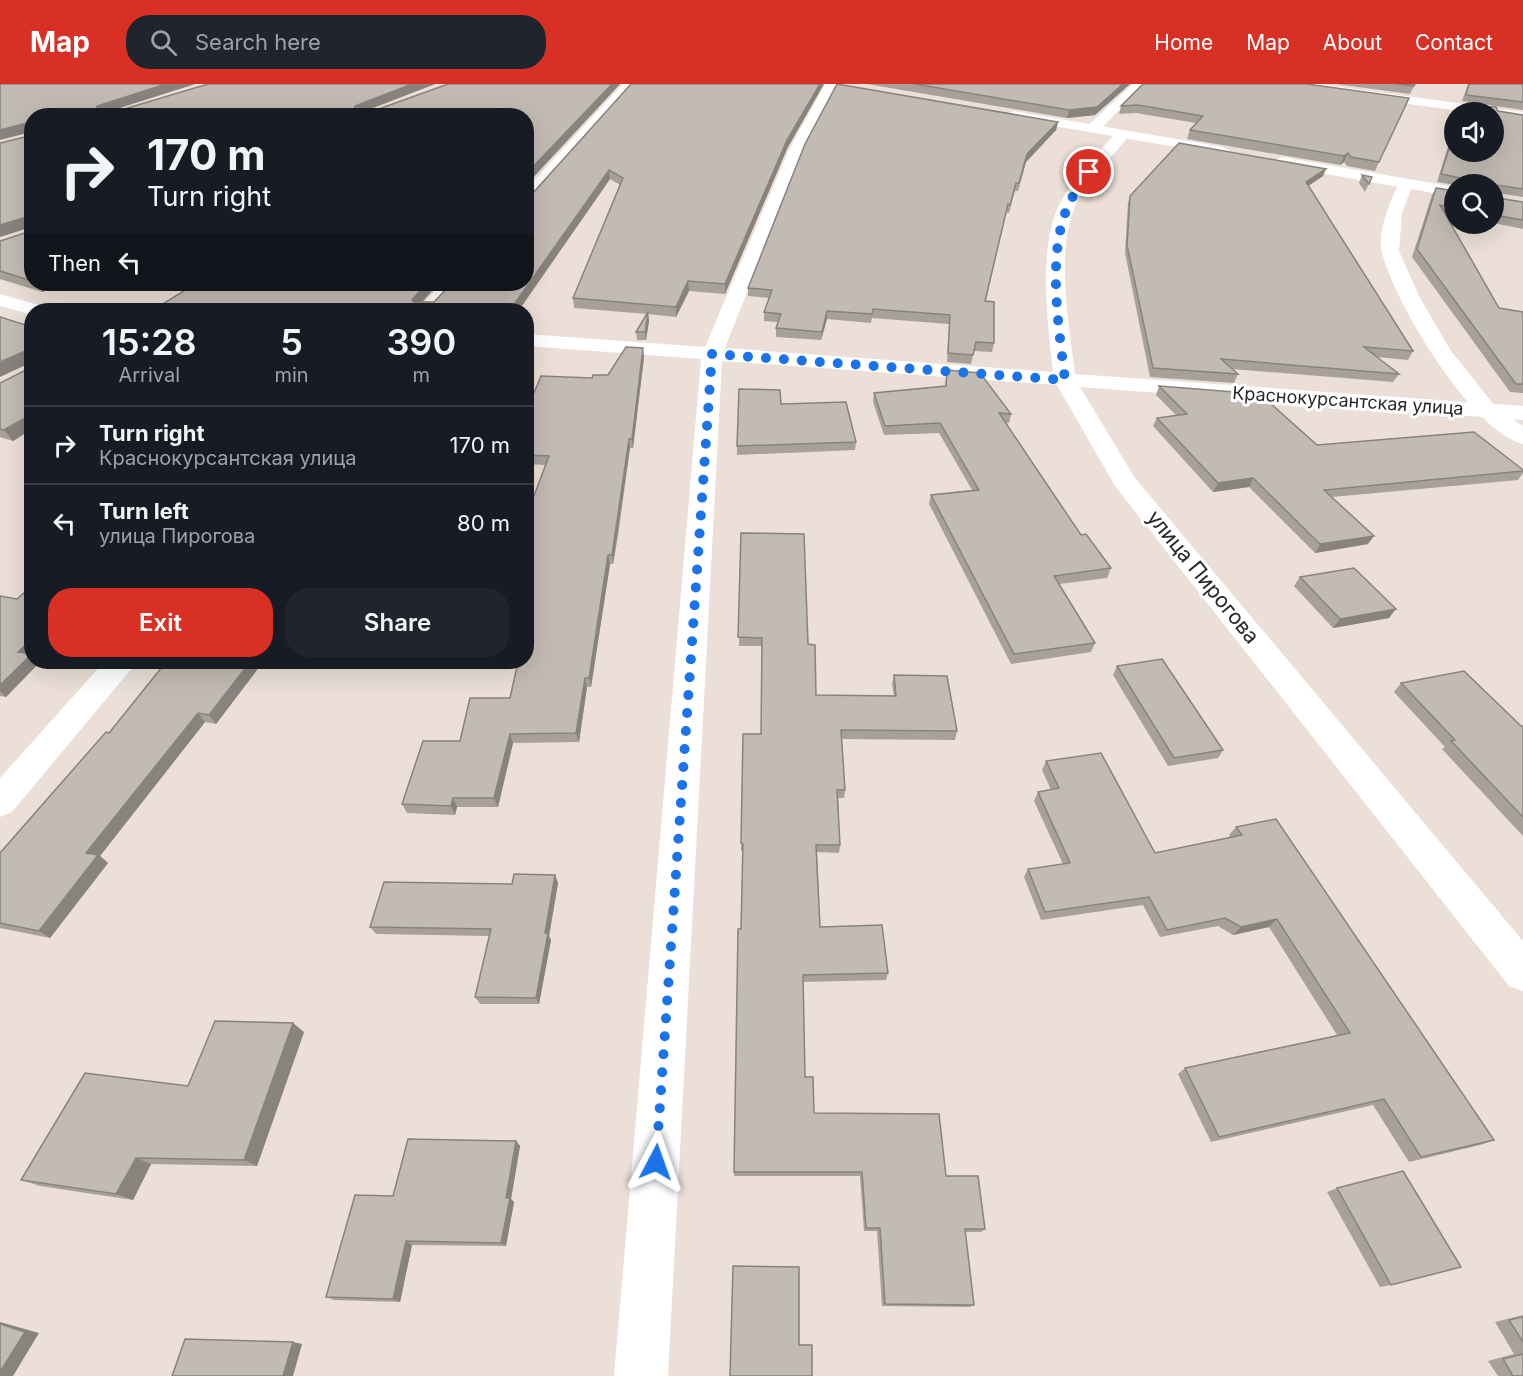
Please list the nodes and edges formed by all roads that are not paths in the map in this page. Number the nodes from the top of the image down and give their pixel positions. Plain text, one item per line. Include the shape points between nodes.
1 (630, 84) edge
2 (1140, 84) edge
3 (1291, 84) edge
4 (836, 85) edge
5 (998, 112) edge
6 (1523, 116) edge
7 (1092, 129) junction
8 (1123, 134) junction
9 (1236, 154) edge
10 (1270, 160) edge
11 (1406, 183) junction
12 (534, 190) edge
13 (1444, 190) edge
14 (445, 291) edge
15 (0, 300) edge
16 (433, 303) edge
17 (24, 307) edge
18 (534, 341) edge
19 (712, 354) junction
20 (1065, 380) junction
21 (1487, 411) junction
22 (1523, 413) edge
23 (1523, 437) edge
24 (116, 669) edge
25 (0, 802) edge
26 (1523, 972) edge
27 (641, 1376) edge

1 - 12 street
2 - 7 street
3 - 6 street
4 - 19 street via 827,90 796,150
5 - 7 street
7 - 8 street
8 - 9 street
8 - 20 street, улица Пирогова via 1089,172 1068,204 1058,239 1056,304
10 - 11 street
11 - 13 street
11 - 21 street via 1394,213 1390,251 1410,298 1442,353
14 - 16 street
15 - 17 street
18 - 19 street, Краснокурсантская улица
19 - 20 street, Краснокурсантская улица
19 - 27 street
20 - 21 street, Краснокурсантская улица
20 - 26 street, улица Пирогова via 1124,481
21 - 22 street, Краснокурсантская улица
21 - 23 street
24 - 25 street

